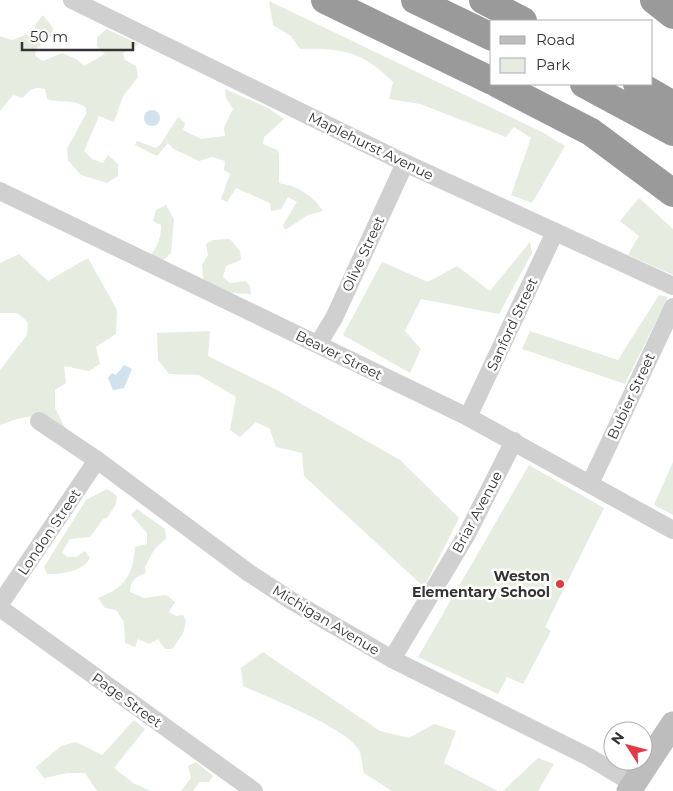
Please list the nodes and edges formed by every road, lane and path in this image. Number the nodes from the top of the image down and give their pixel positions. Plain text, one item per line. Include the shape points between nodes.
1 (72, 0) edge
2 (325, 0) edge
3 (415, 0) edge
4 (483, 0) edge
5 (654, 0) edge
6 (673, 15) edge
7 (521, 20) edge
8 (490, 36) edge
9 (490, 80) edge
10 (500, 85) edge
11 (586, 85) edge
12 (639, 85) edge
13 (673, 105) edge
14 (673, 132) edge
15 (405, 163) junction
16 (0, 191) edge
17 (673, 193) edge
18 (555, 232) junction
19 (673, 286) edge
20 (673, 307) edge
21 (318, 344) junction
22 (468, 417) junction
23 (39, 421) dead end
24 (514, 442) junction
25 (97, 460) junction
26 (590, 484) junction
27 (673, 530) edge
28 (0, 604) edge
29 (0, 608) edge
30 (392, 659) junction
31 (673, 724) edge
32 (632, 787) edge
33 (254, 791) edge

1 - 15 street, Maplehurst Avenue
2 - 9 highway
3 - 8 highway
4 - 7 highway
5 - 6 highway
10 - 17 highway via 591,132
11 - 14 highway
12 - 13 highway
15 - 18 street, Maplehurst Avenue
15 - 21 street, Olive Street via 334,318
16 - 21 street, Beaver Street
18 - 19 street, Maplehurst Avenue
18 - 22 street, Sanford Street
20 - 26 street, Bubier Street
21 - 22 street, Beaver Street
22 - 24 street, Beaver Street
23 - 25 street, Michigan Avenue
24 - 26 street, Beaver Street
24 - 30 street, Briar Avenue via 454,556
25 - 28 street, London Street
25 - 30 street, Michigan Avenue via 249,573 292,602
26 - 27 street, Beaver Street
29 - 33 street, Page Street
30 - 32 street, Michigan Avenue via 581,753
31 - 32 main road

